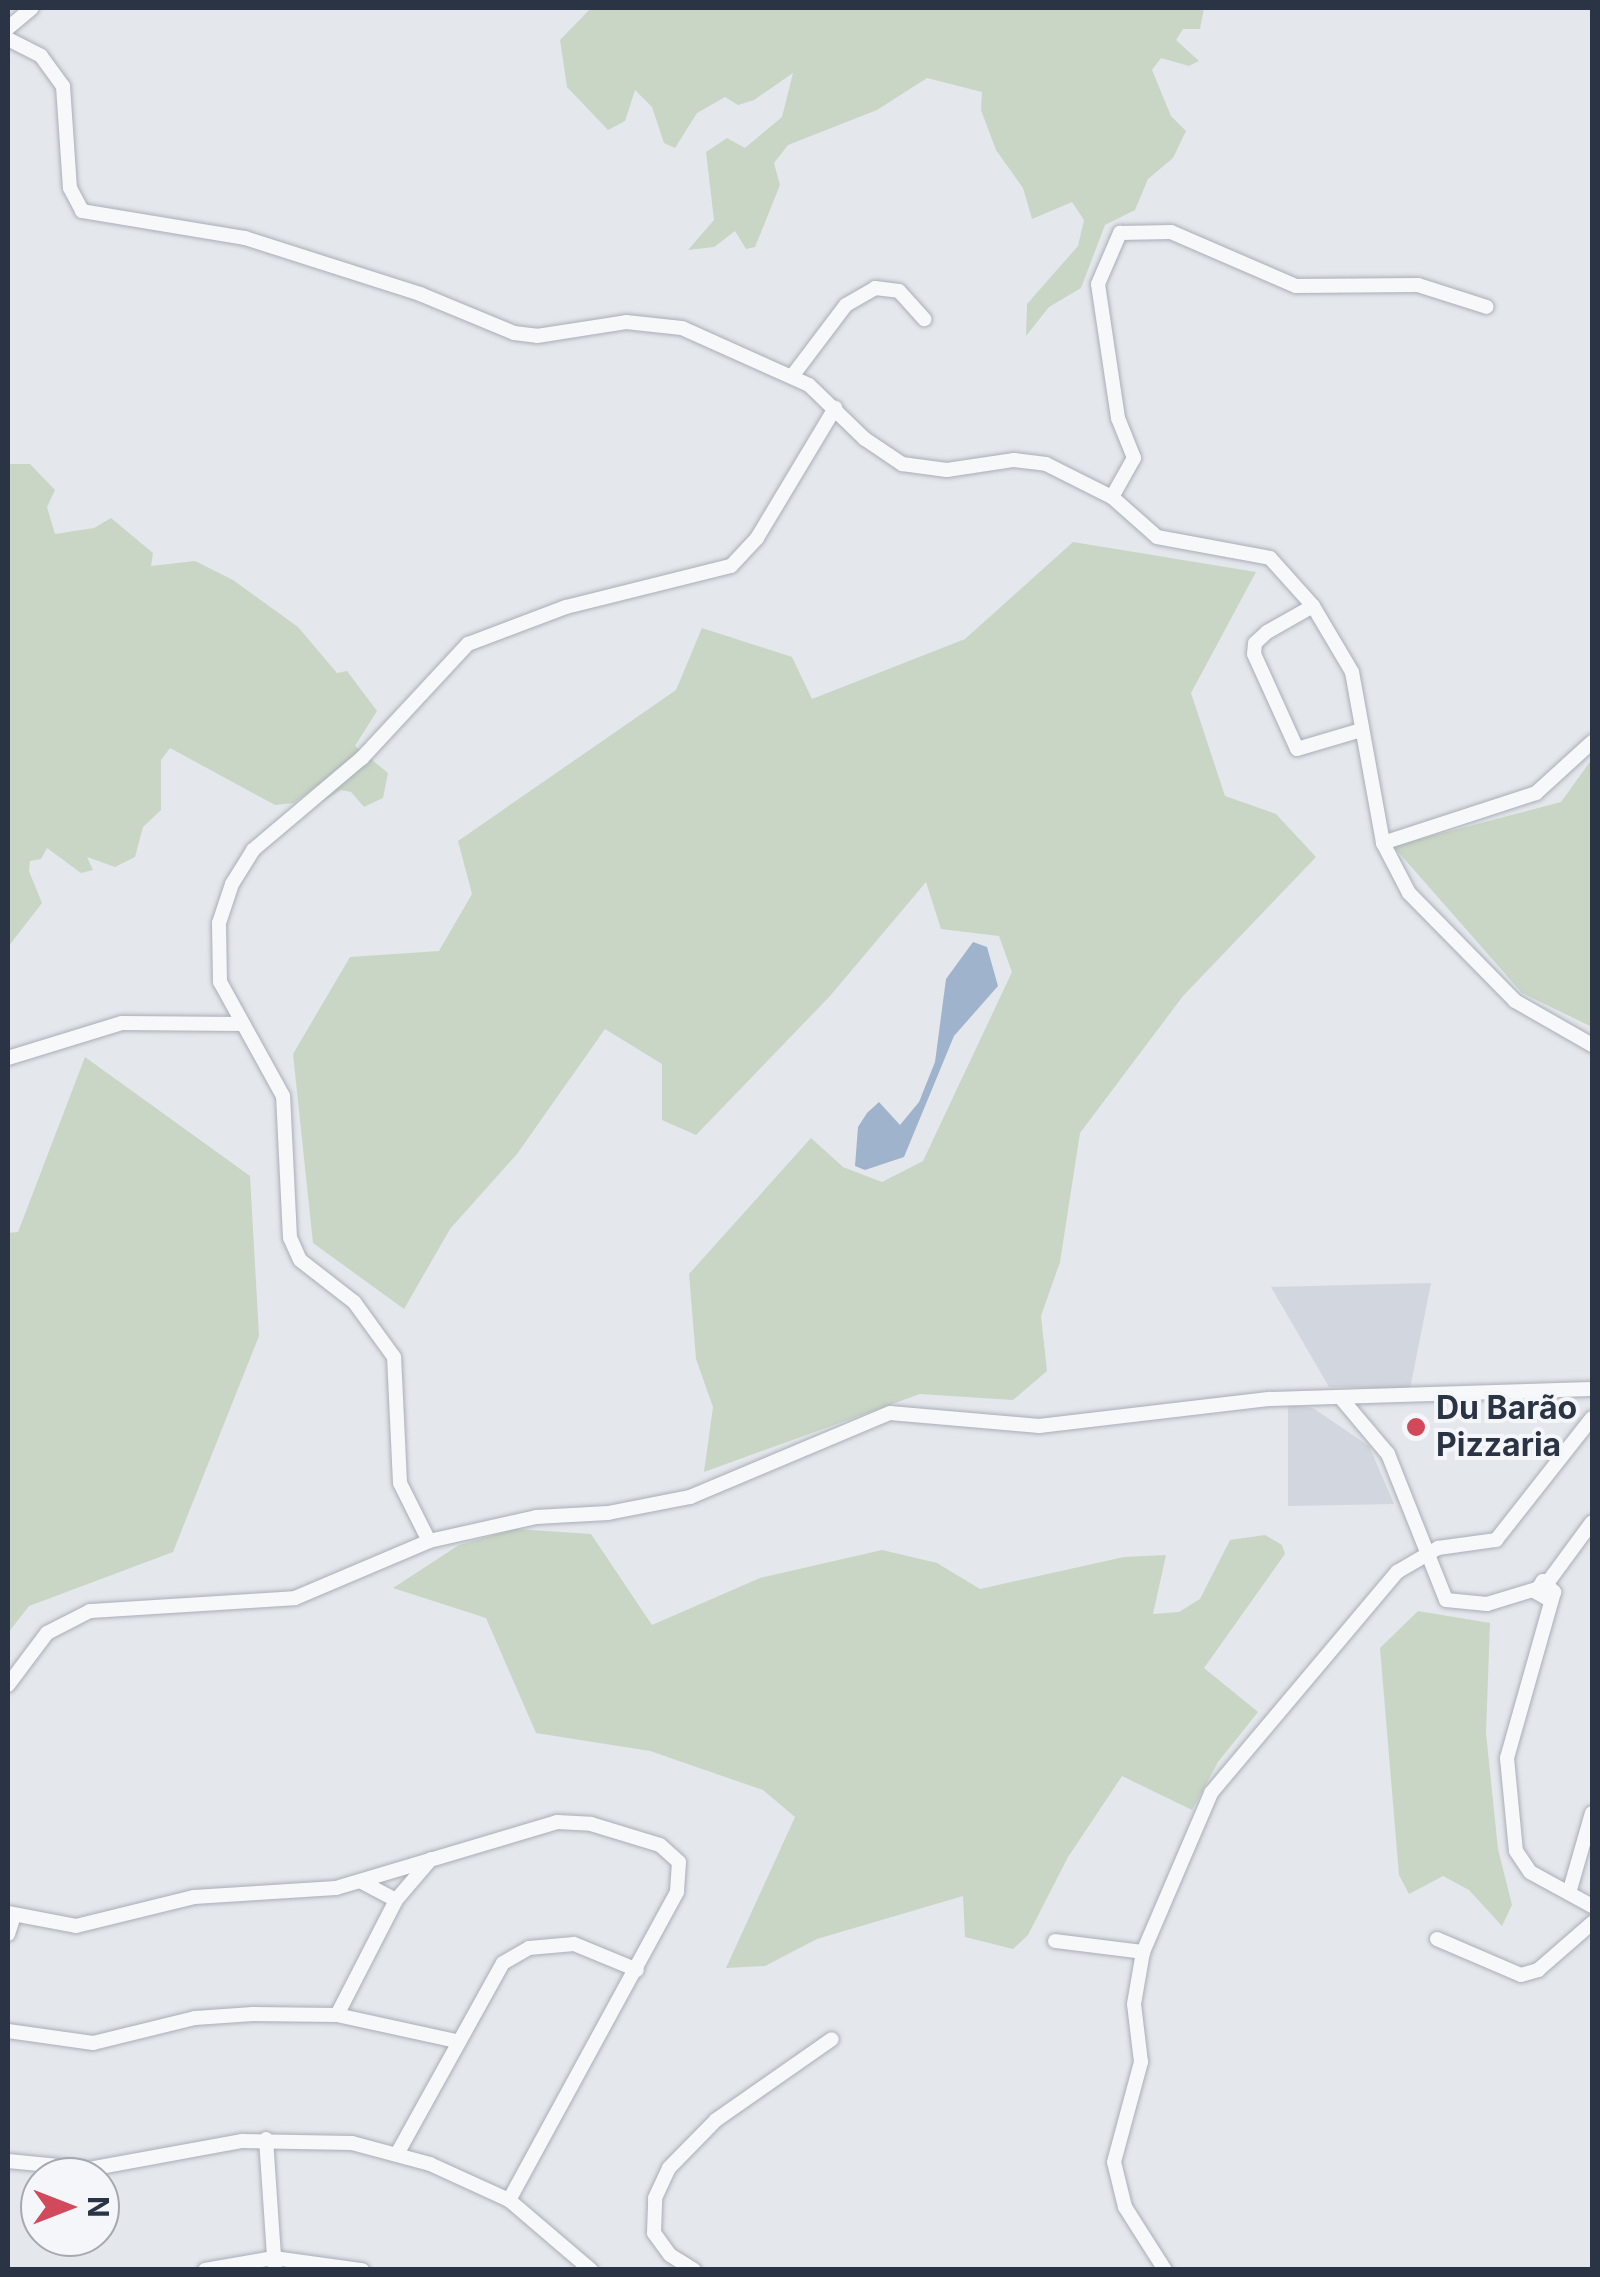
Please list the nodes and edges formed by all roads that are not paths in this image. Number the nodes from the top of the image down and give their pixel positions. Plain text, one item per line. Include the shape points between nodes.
1 (32, 8) edge
2 (8, 28) edge
3 (8, 39) edge
4 (1487, 306) dead end
5 (924, 319) dead end
6 (793, 375) junction
7 (835, 408) junction
8 (1112, 497) junction
9 (1313, 606) junction
10 (1362, 730) junction
11 (1592, 742) edge
12 (1382, 843) junction
13 (243, 1024) junction
14 (1592, 1045) edge
15 (8, 1058) edge
16 (1592, 1389) edge
17 (1340, 1397) junction
18 (1592, 1418) edge
19 (1592, 1522) edge
20 (429, 1540) junction
21 (1425, 1553) junction
22 (1544, 1590) junction
23 (8, 1686) edge
24 (1592, 1813) edge
25 (430, 1859) junction
26 (399, 1870) junction
27 (361, 1882) junction
28 (410, 1884) junction
29 (1570, 1894) junction
30 (396, 1900) junction
31 (1592, 1906) edge
32 (11, 1914) edge
33 (1592, 1923) edge
34 (8, 1934) edge
35 (1437, 1939) dead end
36 (1055, 1941) dead end
37 (1143, 1952) junction
38 (638, 1970) junction
39 (337, 2016) junction
40 (8, 2032) edge
41 (832, 2039) dead end
42 (456, 2041) junction
43 (266, 2139) junction
44 (397, 2154) junction
45 (8, 2160) edge
46 (510, 2200) junction
47 (275, 2264) edge
48 (205, 2270) edge
49 (362, 2270) edge
50 (591, 2270) edge
51 (694, 2270) edge
52 (1165, 2270) edge

1 - 2 street
3 - 6 street via 41,56 63,86 70,188 82,211 245,238 420,294 514,333 656,322 710,337
4 - 8 street via 1406,284 1296,286 1172,232 1120,233 1098,284 1118,418 1134,458
5 - 6 street via 899,291 875,288 846,305
6 - 7 street
7 - 8 street via 902,464 946,470 1028,460
7 - 13 street via 757,538 732,566 566,607 468,644 362,758 253,850 219,923 220,982
8 - 9 street via 1157,538 1270,558
9 - 10 street via 1352,672
9 - 10 street via 1254,642 1254,654 1296,750
10 - 12 street
11 - 12 street via 1536,792
12 - 14 street via 1409,892 1494,983
13 - 15 street via 122,1023
13 - 20 street via 283,1096 295,1253 362,1310 394,1357 400,1483
16 - 17 street
17 - 20 street via 1039,1426 890,1413 690,1497 608,1513 536,1517
17 - 21 street via 1388,1454
18 - 21 street via 1496,1540
19 - 22 street
20 - 23 street via 276,1602 90,1610 47,1634
21 - 22 street via 1441,1596 1452,1604 1487,1604
21 - 37 street via 1386,1584 1223,1776
22 - 29 street via 1506,1783 1520,1861
24 - 29 street
25 - 26 street
25 - 28 street
25 - 38 street via 557,1822 591,1824 660,1846 679,1862 681,1876
26 - 27 street
26 - 28 street
27 - 30 street
27 - 32 street via 194,1897 76,1926
28 - 30 street
29 - 31 street
30 - 39 street
32 - 34 street
33 - 35 street via 1547,1964 1521,1975
36 - 37 street
37 - 52 street via 1134,2004 1141,2062 1114,2172 1124,2208
38 - 42 street via 574,1944 529,1948 489,1979
38 - 46 street
39 - 40 street via 222,2014 93,2043
39 - 42 street
41 - 51 street via 716,2120 668,2168 656,2198 654,2233 670,2255
42 - 44 street
43 - 44 street via 352,2143
43 - 45 street via 89,2169
43 - 47 street
44 - 46 street
46 - 50 street
47 - 48 street
47 - 49 street

